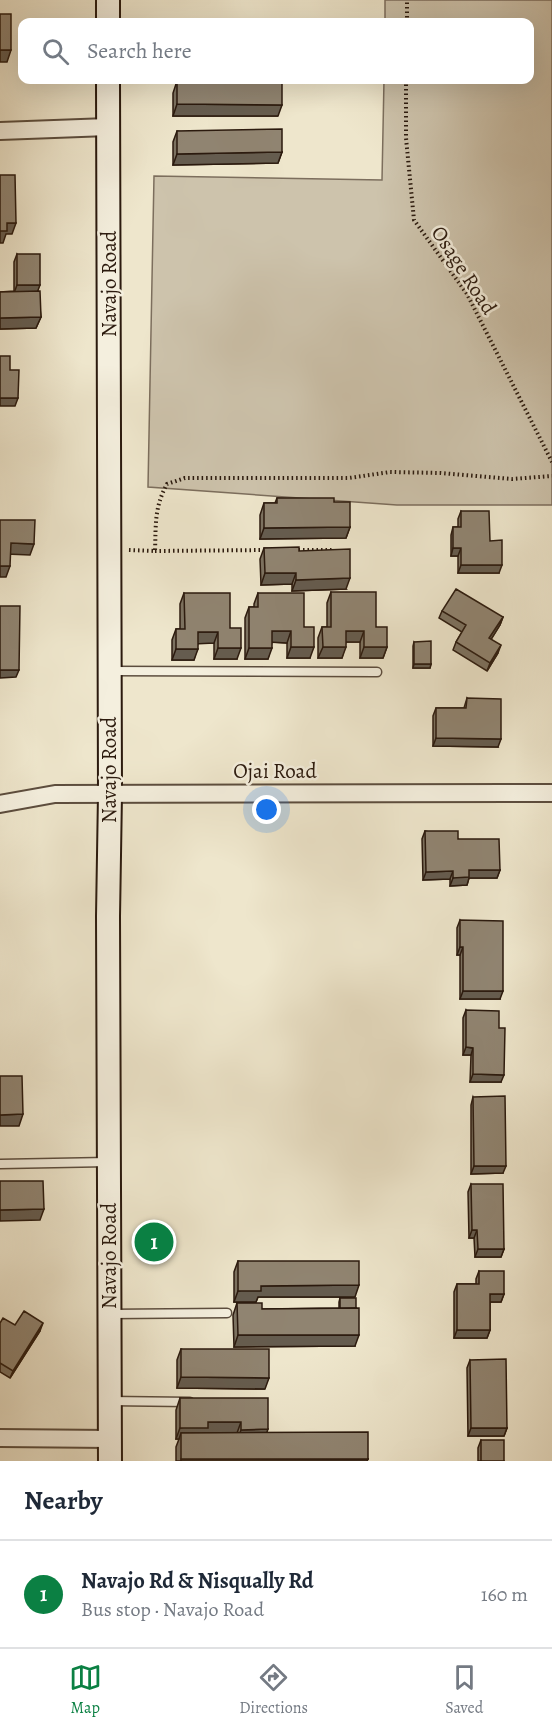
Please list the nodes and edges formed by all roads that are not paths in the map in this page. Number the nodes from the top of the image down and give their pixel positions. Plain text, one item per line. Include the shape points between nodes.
1 (108, 0) edge
2 (108, 18) edge
3 (108, 84) edge
4 (108, 126) junction
5 (0, 131) edge
6 (109, 671) junction
7 (377, 672) dead end
8 (552, 793) edge
9 (110, 794) junction
10 (0, 804) edge
11 (109, 1162) junction
12 (0, 1164) edge
13 (227, 1313) dead end
14 (109, 1314) junction
15 (110, 1401) junction
16 (201, 1402) edge
17 (0, 1438) edge
18 (110, 1450) edge

1 - 2 main road
3 - 4 main road, Navajo Road
4 - 5 street
4 - 6 main road, Navajo Road
6 - 7 lane
6 - 9 main road, Navajo Road
8 - 9 street, Ojai Road
9 - 10 street, Ojai Road via 55,794
9 - 11 main road, Navajo Road
11 - 12 lane
11 - 14 main road, Navajo Road
13 - 14 lane
14 - 15 main road, Navajo Road
15 - 16 lane
15 - 18 main road, Navajo Road
17 - 18 street

